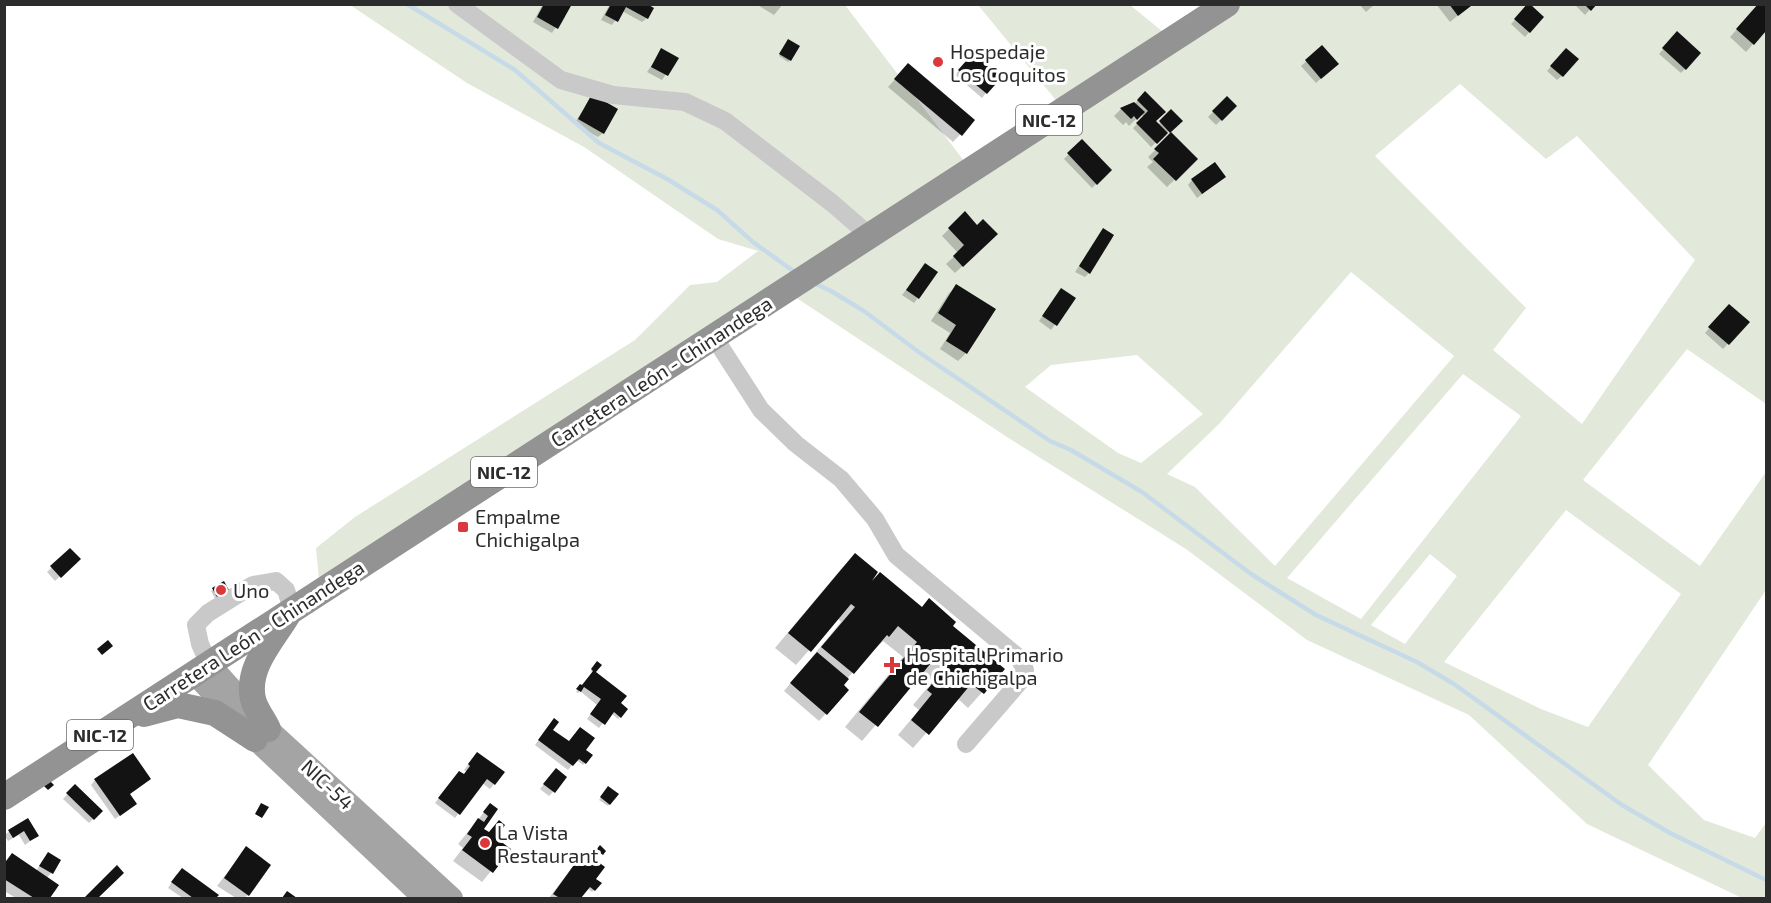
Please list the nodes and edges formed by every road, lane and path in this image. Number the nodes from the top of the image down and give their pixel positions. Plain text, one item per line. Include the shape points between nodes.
1 (457, 4) edge
2 (1227, 4) edge
3 (870, 236) junction
4 (714, 337) junction
5 (292, 609) junction
6 (202, 669) junction
7 (126, 718) junction
8 (262, 734) junction
9 (966, 744) dead end
10 (4, 797) edge
11 (424, 898) edge
12 (452, 898) edge

1 - 3 street via 561,80 613,95 685,102 725,121
2 - 3 highway, Carretera León - Chinandega / NIC-12
3 - 4 highway, Carretera León - Chinandega / NIC-12
4 - 5 highway, Carretera León - Chinandega / NIC-12
4 - 9 street via 761,410 841,479 875,519 896,555 1019,658 1025,670 1022,679
5 - 6 highway, Carretera León - Chinandega / NIC-12
5 - 6 street via 286,590 276,582 253,585 208,613 196,625
5 - 8 highway via 257,662 253,699
6 - 7 highway, Carretera León - Chinandega / NIC-12
6 - 8 main road, NIC-54 / NIC-54
7 - 8 highway via 178,705 215,713
7 - 10 highway, Carretera León - Chinandega / NIC-12
8 - 11 main road, NIC-54 / NIC-54
8 - 12 main road, NIC-54 / NIC-54

